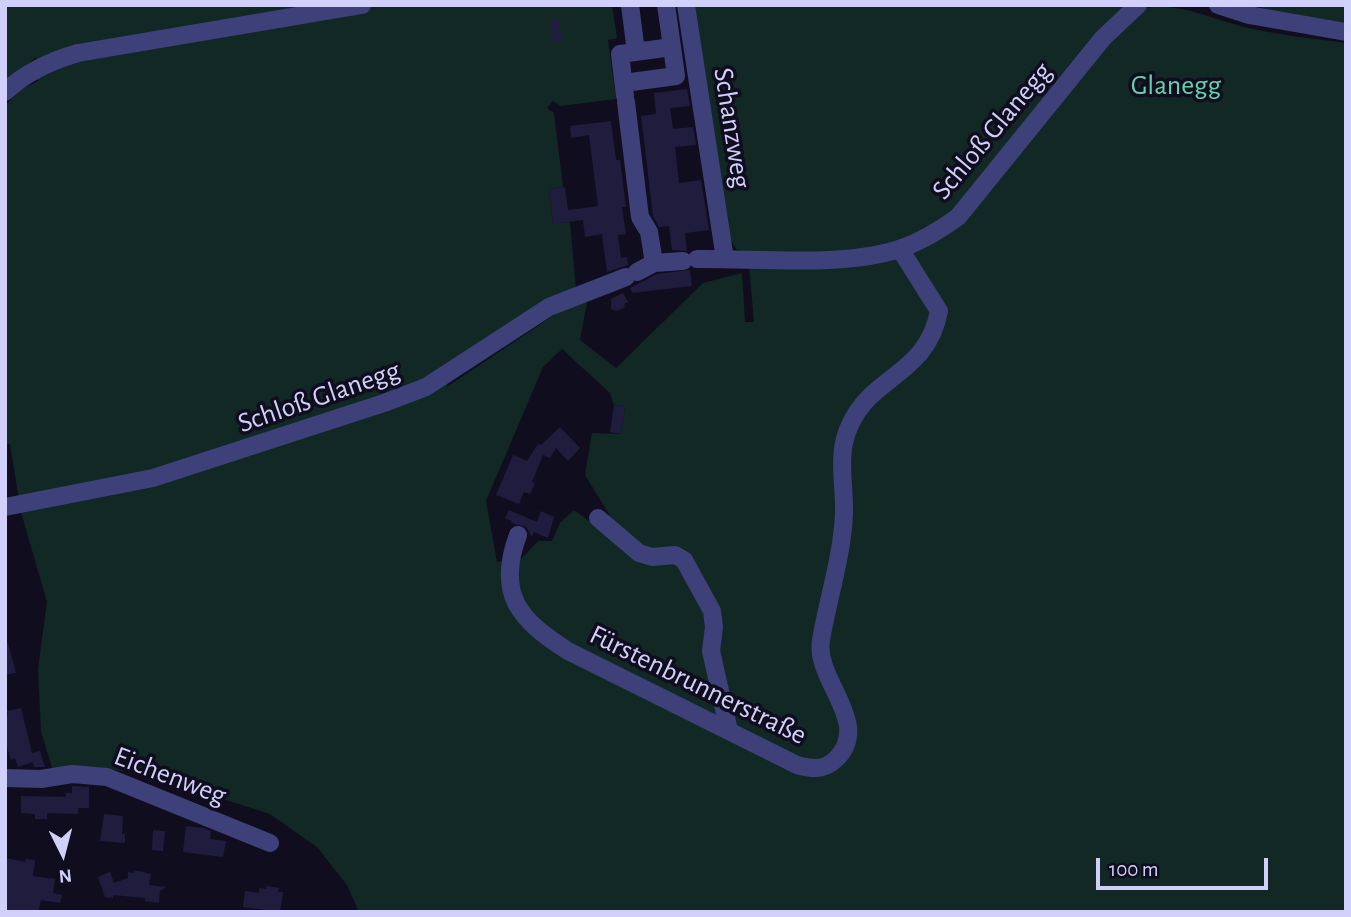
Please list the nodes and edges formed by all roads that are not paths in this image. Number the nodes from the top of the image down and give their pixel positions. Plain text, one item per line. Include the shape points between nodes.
1 (362, 5) edge
2 (630, 5) edge
3 (666, 5) edge
4 (686, 5) edge
5 (1138, 5) edge
6 (1218, 5) edge
7 (1346, 32) edge
8 (636, 52) junction
9 (678, 53) junction
10 (5, 92) edge
11 (625, 94) junction
12 (900, 249) junction
13 (725, 259) junction
14 (654, 263) junction
15 (5, 507) edge
16 (598, 519) dead end
17 (518, 535) dead end
18 (729, 731) junction
19 (5, 778) edge
20 (270, 843) dead end

1 - 10 street via 78,53 38,68
2 - 8 street
3 - 9 street
4 - 13 street, Schanzweg
5 - 12 street, Schloß Glanegg via 1103,38 958,217
6 - 7 street
8 - 9 street
8 - 11 street via 620,54
9 - 11 street via 676,76
11 - 14 street via 639,217 649,232
12 - 13 street, Schloß Glanegg via 811,260
12 - 18 street, Fürstenbrunnerstraße via 939,311 935,331 925,347 907,368 865,398 849,425 843,447 840,548 820,644 824,671 848,725 844,751 828,766 807,768
13 - 14 street, Schloß Glanegg
14 - 15 street, Schloß Glanegg via 548,307 426,387 384,403 153,478
16 - 18 street via 639,553 676,555 684,560 712,611 711,651
17 - 18 street, Fürstenbrunnerstraße via 508,567 512,593 523,615 542,635
19 - 20 street, Eichenweg via 107,777

